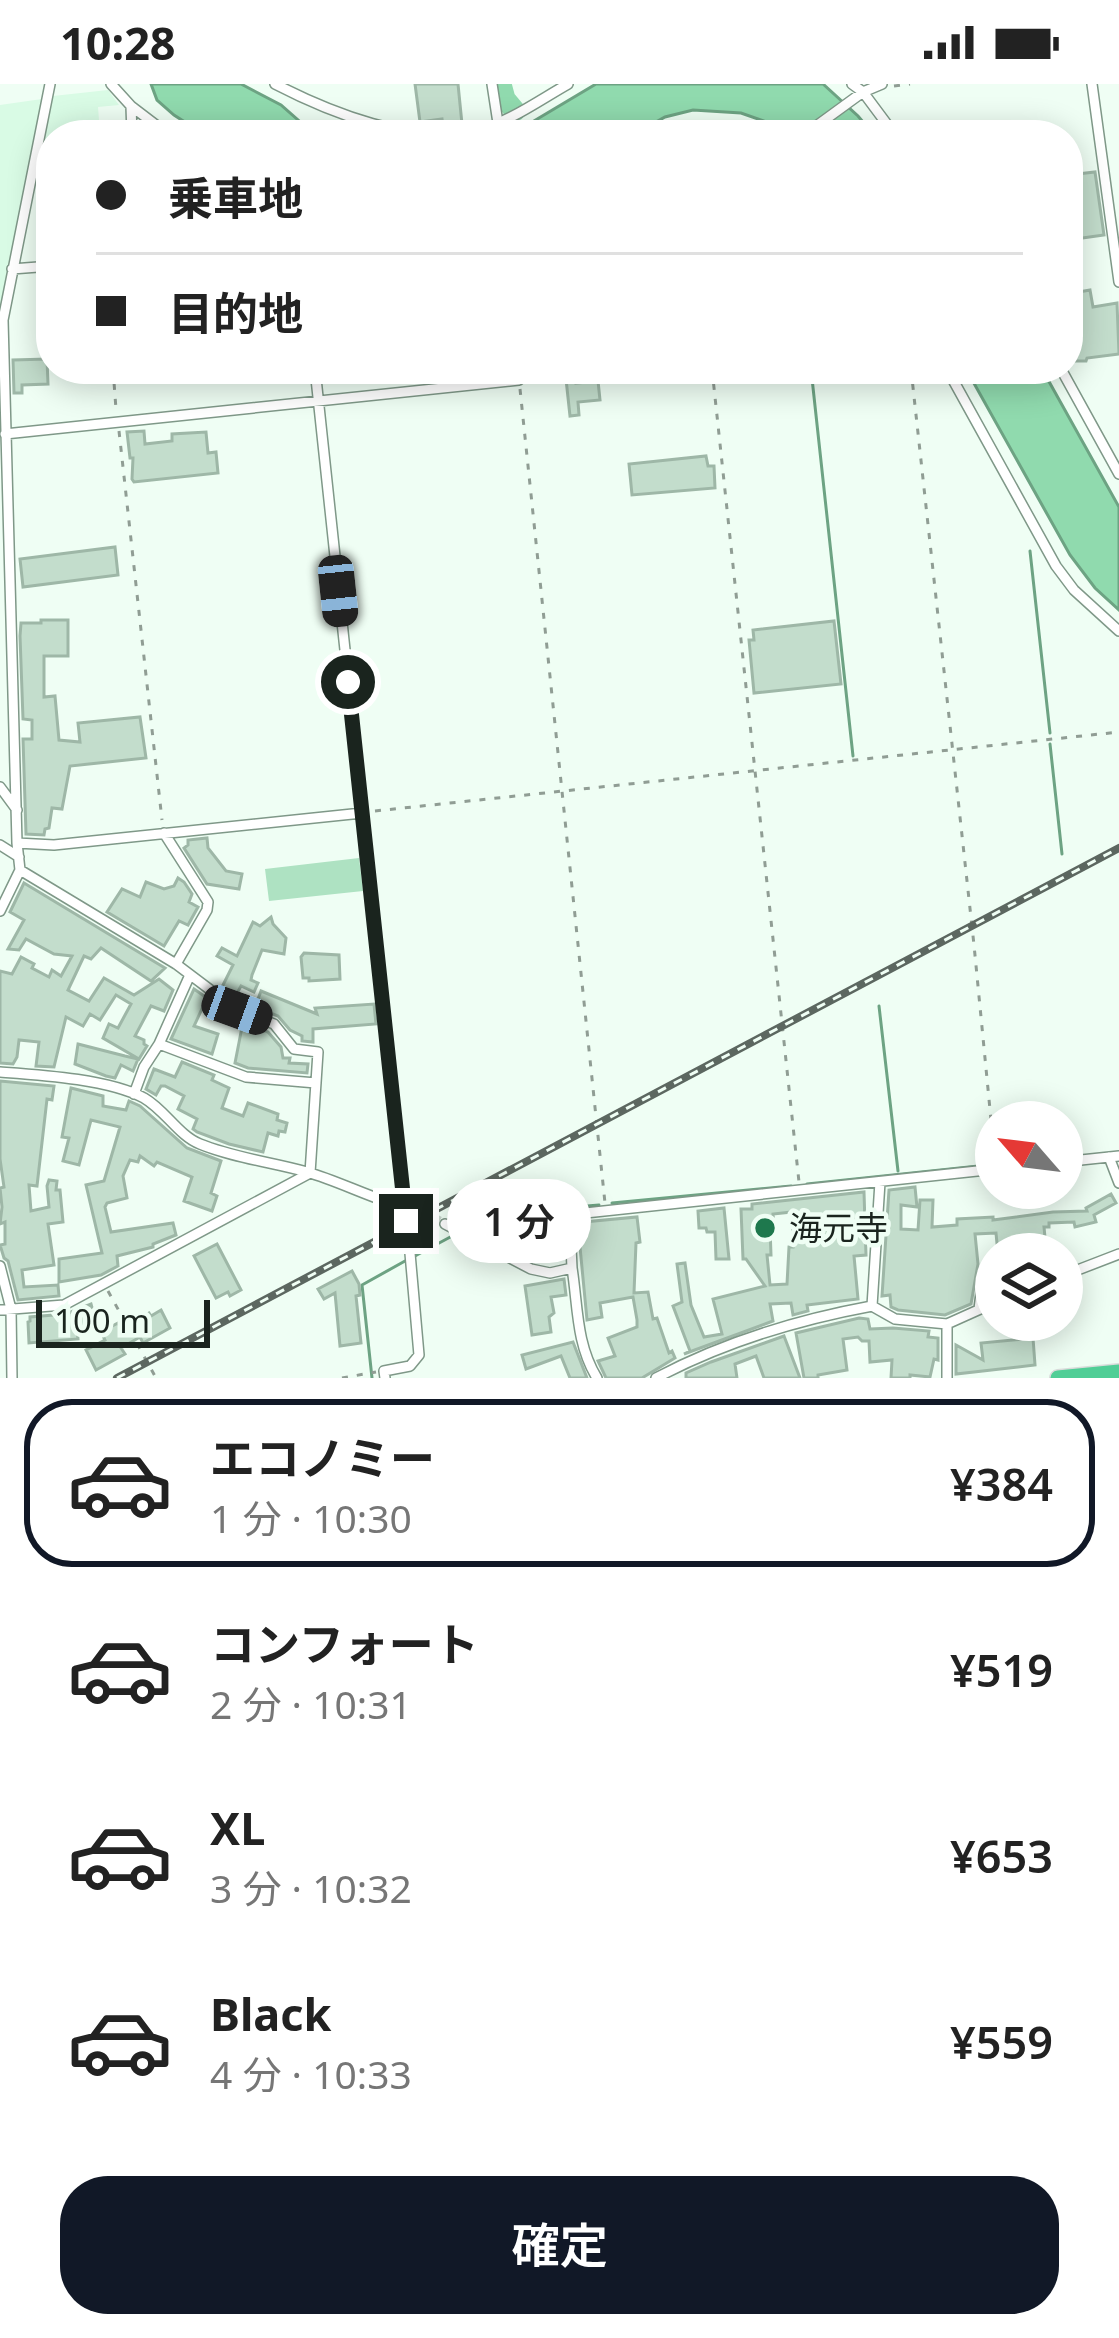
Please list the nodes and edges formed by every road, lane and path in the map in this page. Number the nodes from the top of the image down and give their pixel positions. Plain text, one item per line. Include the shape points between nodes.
1 (50, 84) edge
2 (112, 84) edge
3 (275, 84) edge
4 (492, 84) edge
5 (568, 84) edge
6 (852, 84) edge
7 (886, 84) edge
8 (910, 84) edge
9 (1092, 84) edge
10 (861, 94) junction
11 (131, 106) junction
12 (43, 120) edge
13 (131, 120) edge
14 (149, 120) edge
15 (360, 120) edge
16 (498, 120) edge
17 (503, 120) edge
18 (825, 120) edge
19 (883, 120) edge
20 (36, 152) edge
21 (36, 267) edge
22 (12, 269) junction
23 (1119, 282) edge
24 (114, 384) edge
25 (316, 384) edge
26 (442, 384) edge
27 (520, 384) edge
28 (714, 384) edge
29 (913, 384) edge
30 (955, 384) edge
31 (1069, 384) edge
32 (318, 400) junction
33 (118, 420) junction
34 (3, 434) edge
35 (1119, 474) edge
36 (1119, 631) edge
37 (1119, 731) edge
38 (952, 750) junction
39 (755, 771) junction
40 (0, 787) edge
41 (561, 790) junction
42 (17, 810) junction
43 (362, 813) junction
44 (164, 833) junction
45 (17, 843) junction
46 (0, 845) edge
47 (19, 857) junction
48 (20, 870) junction
49 (0, 911) edge
50 (176, 964) junction
51 (189, 976) junction
52 (159, 1044) junction
53 (0, 1072) edge
54 (316, 1083) junction
55 (134, 1094) junction
56 (989, 1101) edge
57 (1114, 1157) edge
58 (1083, 1160) edge
59 (975, 1171) edge
60 (310, 1173) junction
61 (880, 1181) junction
62 (1119, 1183) edge
63 (800, 1190) junction
64 (404, 1208) junction
65 (420, 1210) tunnel mouth
66 (606, 1210) junction
67 (575, 1214) junction
68 (406, 1221) dead end
69 (445, 1224) tunnel mouth
70 (468, 1234) junction
71 (409, 1242) dead end
72 (1119, 1254) edge
73 (0, 1266) edge
74 (572, 1268) junction
75 (1083, 1268) edge
76 (104, 1284) junction
77 (872, 1306) junction
78 (5, 1309) edge
79 (975, 1311) edge
80 (946, 1324) junction
81 (1119, 1372) edge
82 (368, 1373) dead end
83 (12, 1378) edge
84 (155, 1378) edge
85 (342, 1378) edge
86 (385, 1378) edge
87 (597, 1378) edge
88 (656, 1378) edge
89 (947, 1378) edge
90 (1058, 1378) edge

1 - 12 street
2 - 11 street
3 - 15 street
4 - 16 street
5 - 17 street
6 - 10 street
7 - 8 path
7 - 10 street
9 - 23 street
10 - 18 street
10 - 19 street
11 - 13 street
11 - 14 street
20 - 22 street
21 - 22 street
22 - 34 street via 3,320
24 - 33 path
25 - 32 street
26 - 32 street
27 - 41 path
28 - 39 path
29 - 38 path
30 - 36 street via 1055,566
31 - 35 street
32 - 33 street
32 - 43 street
33 - 34 street
33 - 44 path
34 - 42 street
37 - 38 path
38 - 39 path
38 - 56 path
39 - 41 path
39 - 63 path
40 - 42 street
41 - 43 path
41 - 66 path
42 - 45 street
43 - 44 street
43 - 64 street
44 - 45 street
44 - 50 street via 208,902
45 - 47 street
46 - 47 street
47 - 48 street
48 - 49 street
48 - 50 street
50 - 51 street
51 - 52 street
51 - 54 street via 237,1010 274,1024 287,1044 318,1052
52 - 54 street via 246,1077
52 - 55 street
53 - 55 street
54 - 60 street
55 - 60 street via 196,1143
57 - 58 street
57 - 62 street
59 - 61 street
60 - 64 street
60 - 76 street
61 - 63 street
61 - 77 street
63 - 66 street
64 - 65 street
64 - 68 street
66 - 67 street
67 - 70 street via 510,1212
67 - 74 street
69 - 70 street
70 - 74 street via 531,1269
71 - 86 street via 419,1355 410,1366 384,1371
72 - 75 street
73 - 78 street
74 - 87 street via 580,1338
76 - 78 street via 64,1305
76 - 84 path
77 - 80 street via 895,1319
77 - 88 street via 788,1324
78 - 83 street
79 - 80 street
80 - 89 street
81 - 90 highway
82 - 85 path

